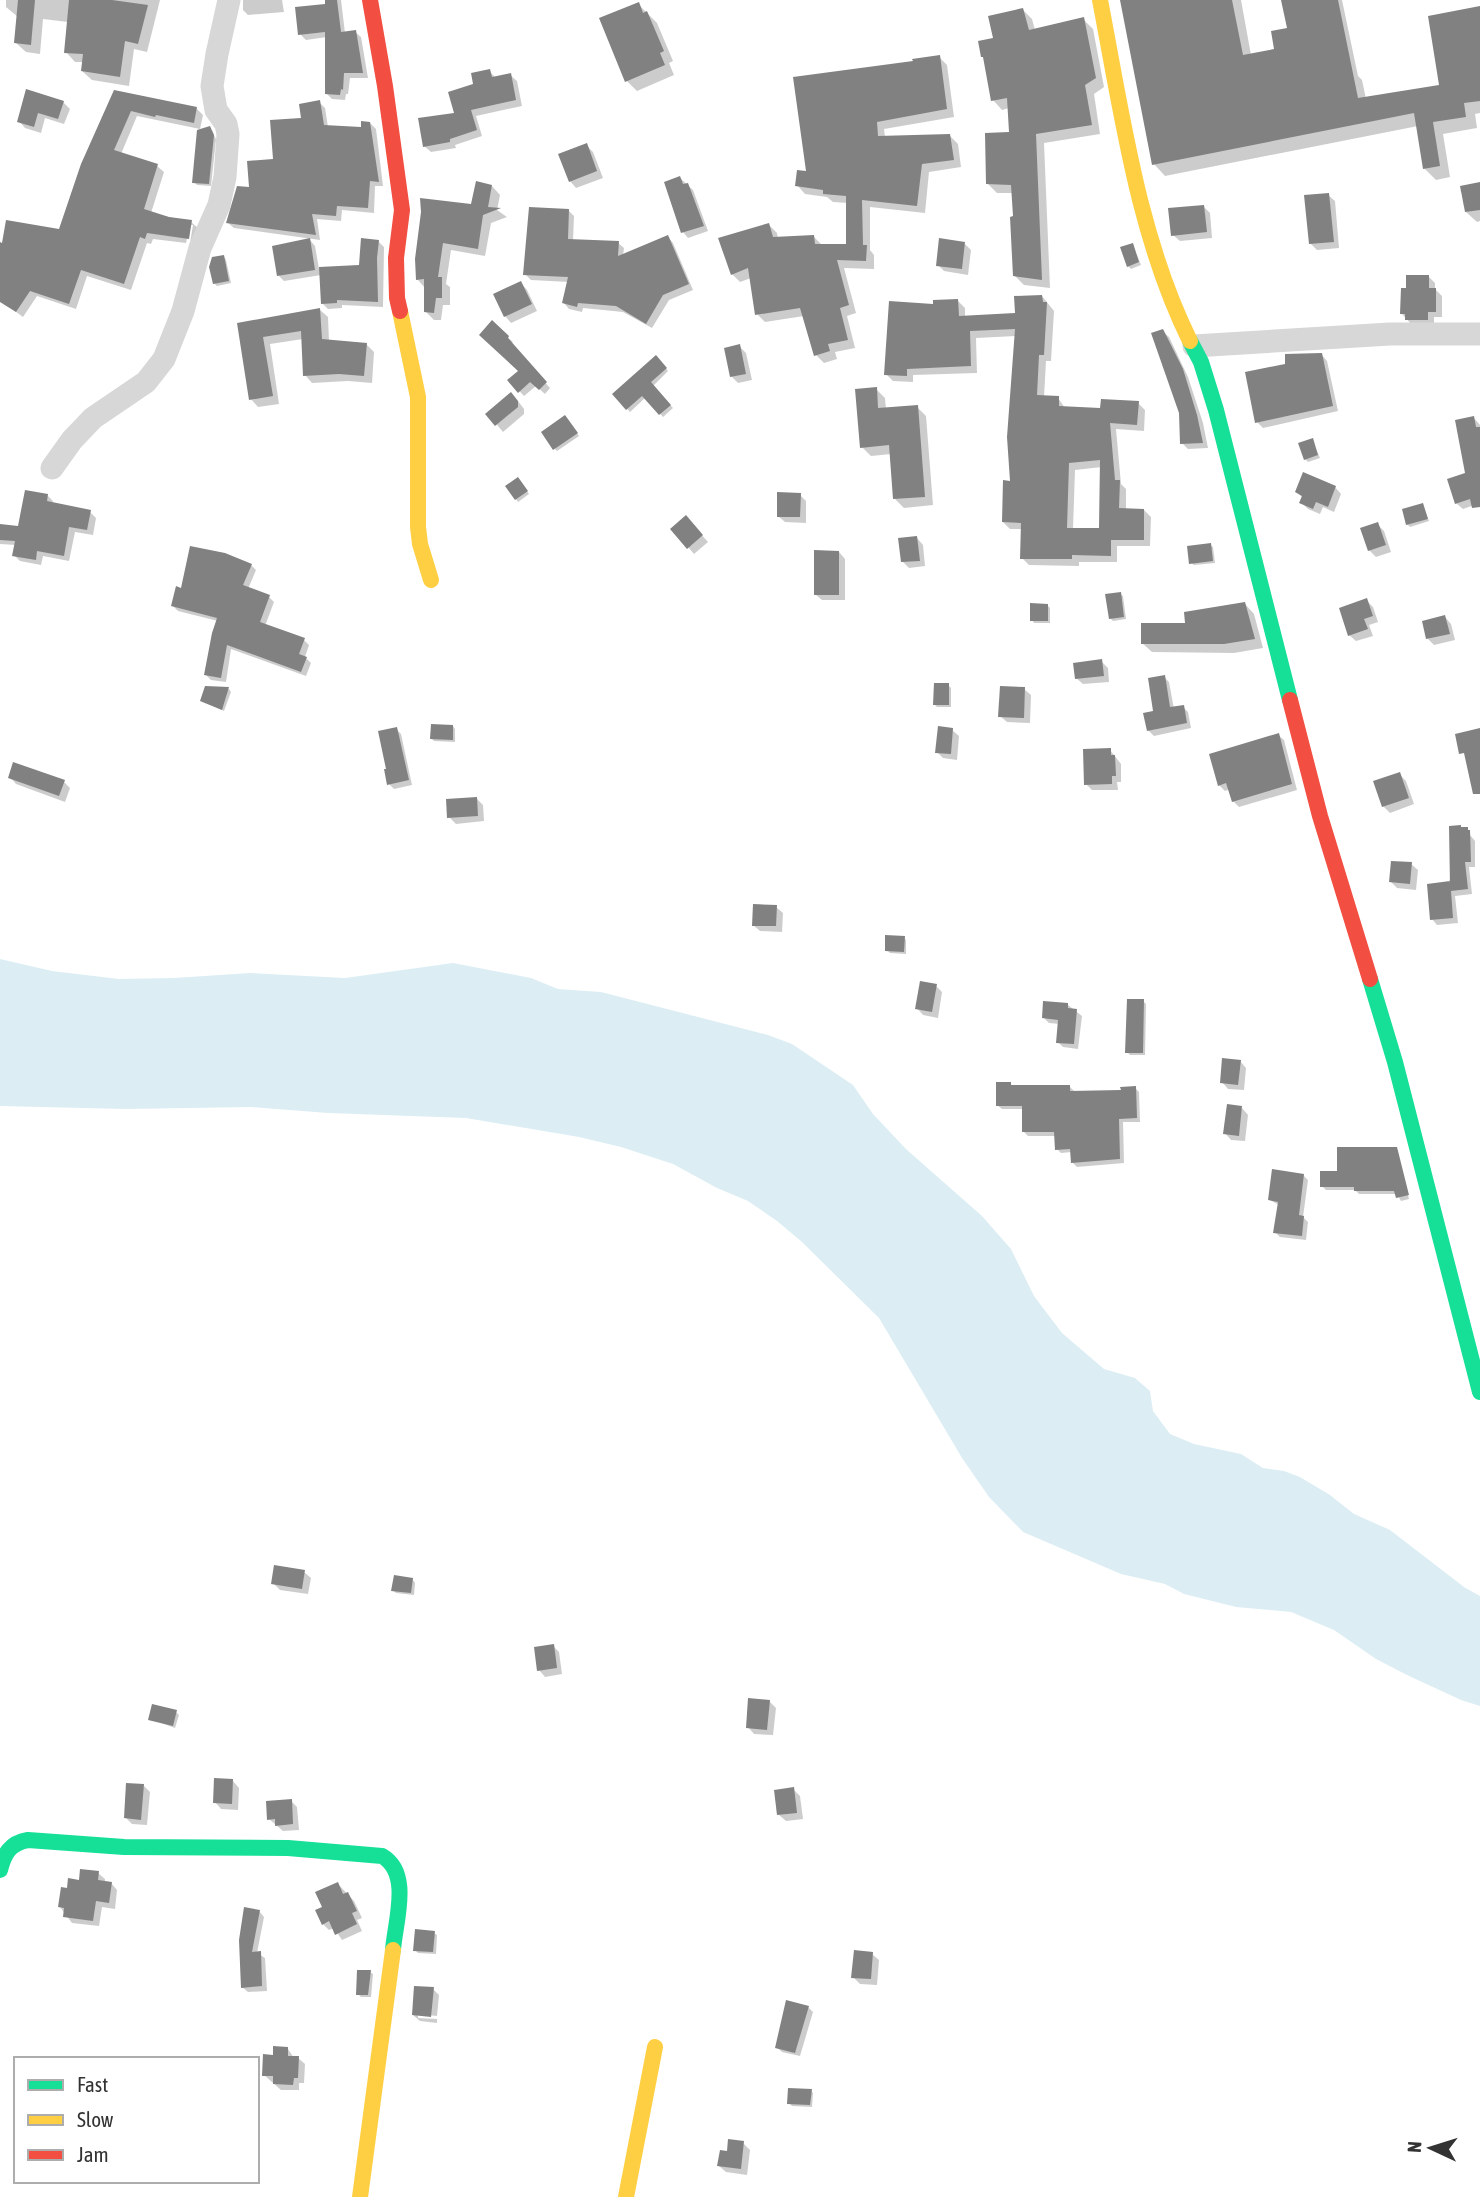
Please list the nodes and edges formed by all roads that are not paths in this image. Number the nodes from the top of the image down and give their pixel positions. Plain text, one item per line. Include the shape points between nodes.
1 (229, 0) edge
2 (370, 0) edge
3 (1100, 0) edge
4 (1480, 334) edge
5 (1194, 346) junction
6 (52, 468) dead end
7 (431, 580) dead end
8 (1480, 1392) edge
9 (0, 1870) edge
10 (655, 2047) dead end
11 (360, 2197) edge
12 (626, 2197) edge

1 - 6 street via 212,86 216,110 228,134 225,177 183,311 164,359 146,382 93,418
2 - 7 street via 402,211 397,298 418,397 418,527
3 - 5 street via 1151,234 1170,300
4 - 5 street via 1390,334
5 - 8 street via 1216,411 1320,817 1395,1062
9 - 11 street via 6,1850 21,1840 124,1847 288,1848 390,1860 398,1881 393,1944
10 - 12 street

